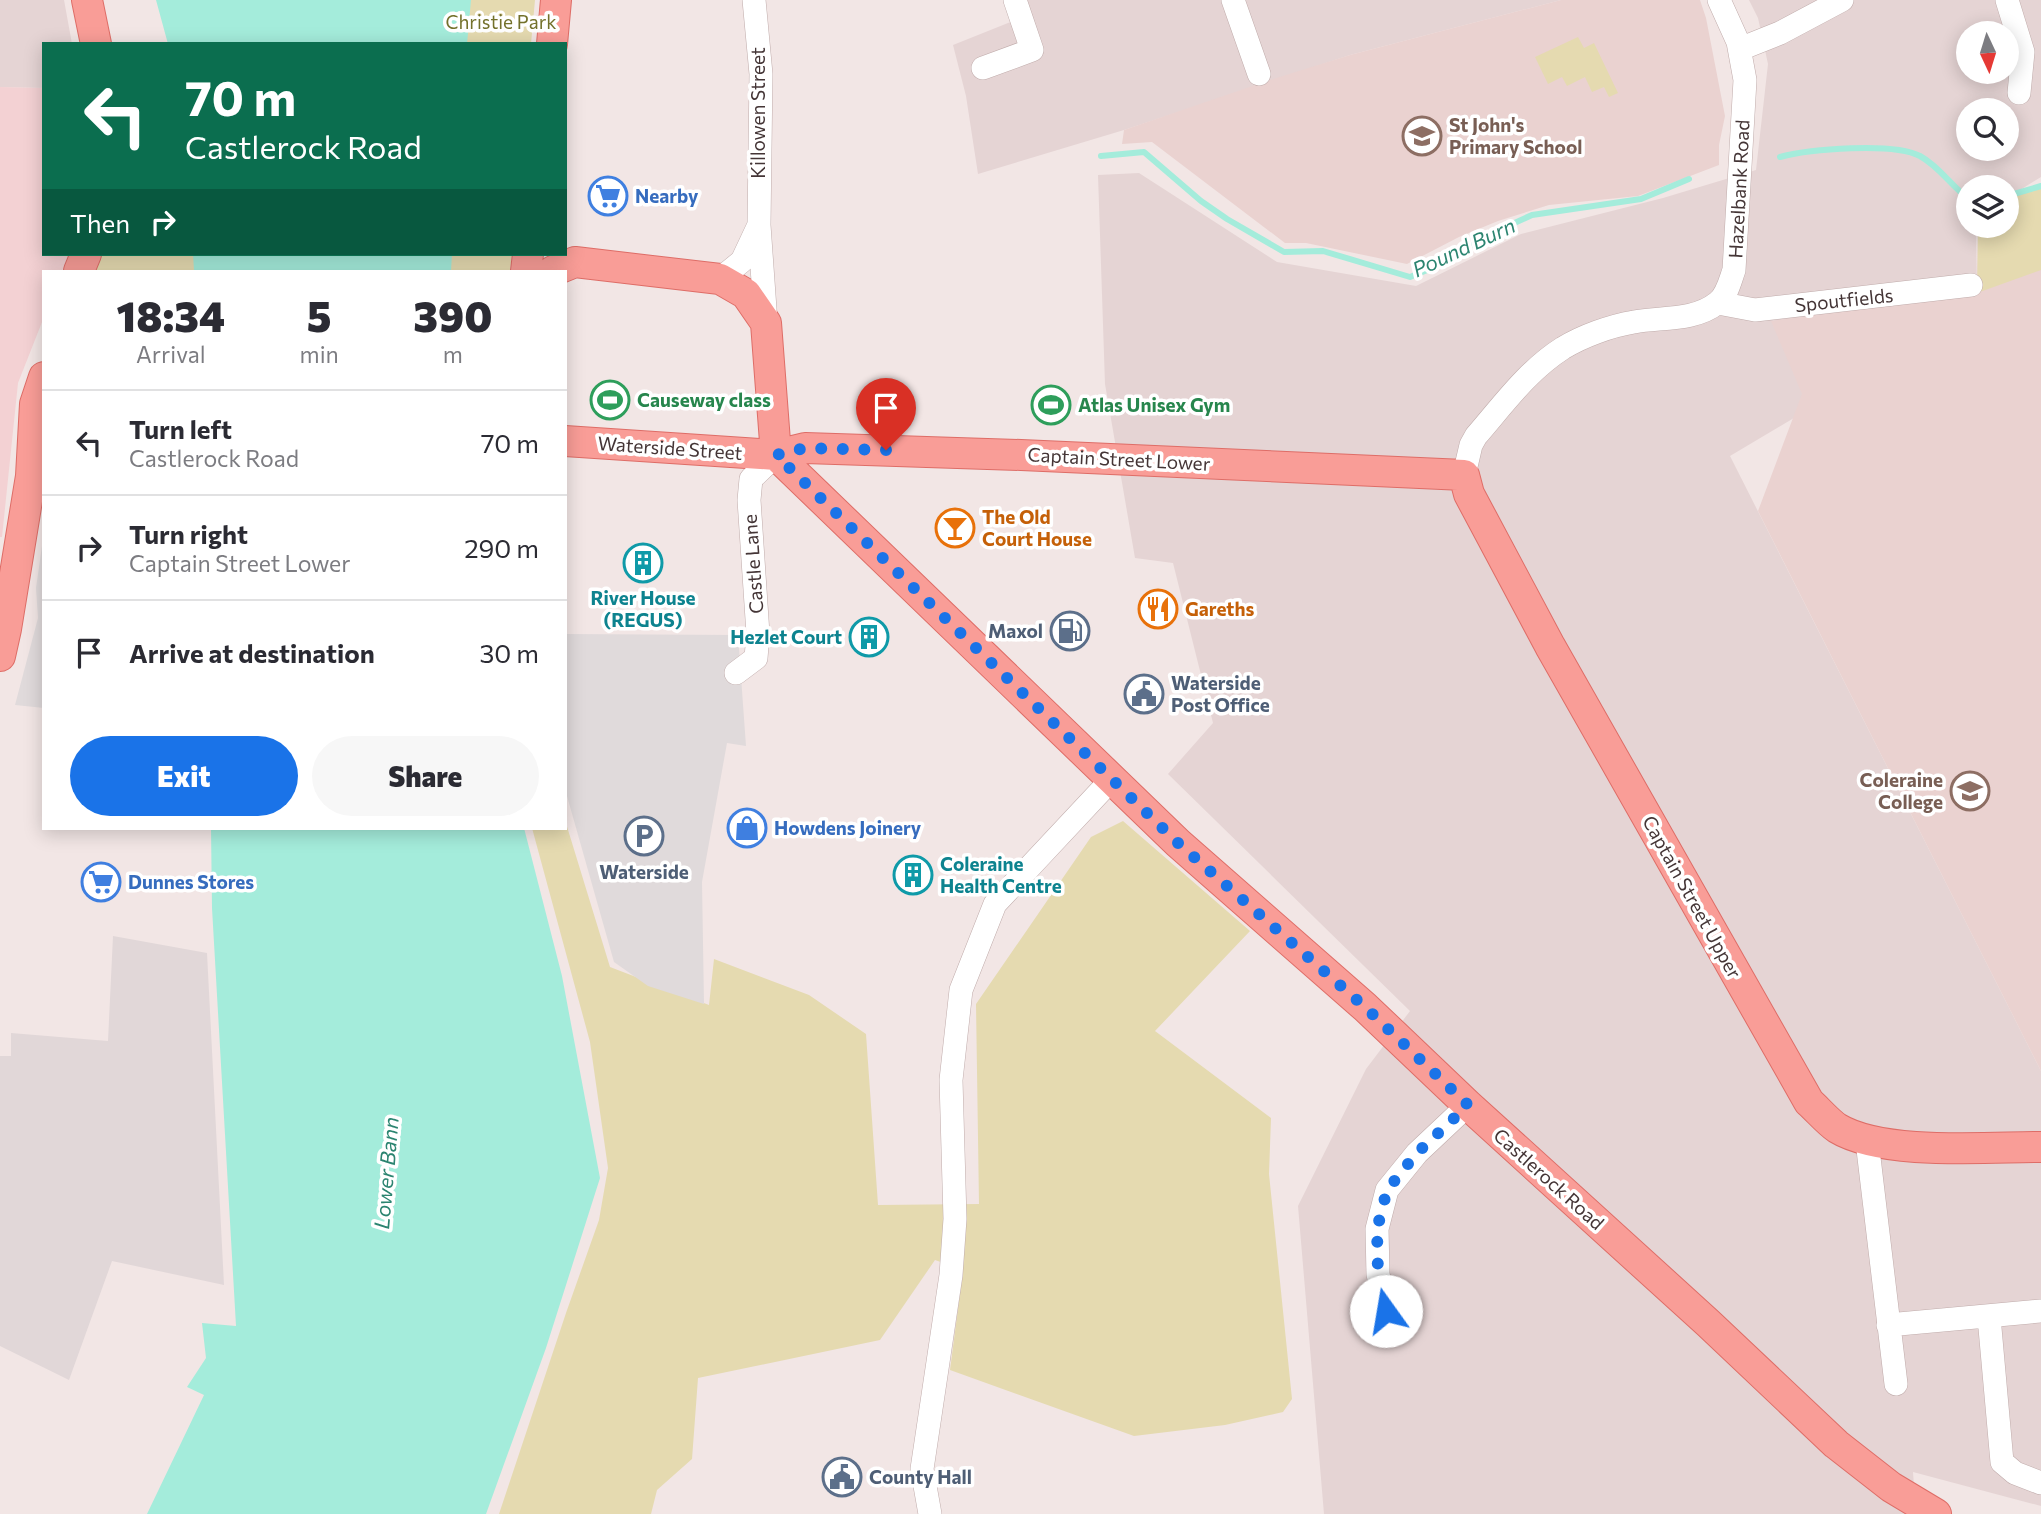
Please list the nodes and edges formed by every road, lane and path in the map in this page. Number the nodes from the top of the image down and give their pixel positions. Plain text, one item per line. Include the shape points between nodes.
1 (87, 0) edge
2 (556, 0) edge
3 (754, 0) edge
4 (1015, 0) edge
5 (1233, 0) edge
6 (1720, 0) edge
7 (1842, 0) edge
8 (2007, 0) edge
9 (96, 42) edge
10 (552, 42) edge
11 (1740, 49) junction
12 (983, 68) dead end
13 (1259, 74) dead end
14 (2028, 79) edge
15 (759, 225) junction
16 (564, 261) edge
17 (720, 279) junction
18 (1970, 285) dead end
19 (1718, 303) junction
20 (766, 323) junction
21 (39, 390) edge
22 (567, 441) edge
23 (776, 455) junction
24 (37, 463) edge
25 (1464, 475) junction
26 (0, 656) edge
27 (736, 673) dead end
28 (1112, 779) junction
29 (1468, 1105) junction
30 (1867, 1141) junction
31 (2041, 1147) edge
32 (1386, 1311) dead end
33 (2041, 1311) edge
34 (1989, 1317) junction
35 (1888, 1325) junction
36 (1896, 1384) dead end
37 (2041, 1483) edge
38 (930, 1514) edge
39 (1936, 1514) edge

1 - 9 main road
2 - 10 main road
3 - 15 street, Killowen Street via 761,74
4 - 12 street via 1032,50
5 - 13 street
6 - 11 street, Hazelbank Road
7 - 11 street
8 - 14 street
11 - 19 street, Hazelbank Road via 1745,80 1734,270
15 - 17 street, Killowen Street via 742,261
15 - 20 street, Killowen Street
16 - 17 main road
17 - 20 main road via 746,294
18 - 19 street, Spoutfields via 1755,310
19 - 25 street via 1698,314 1633,322 1565,347 1537,366 1476,436
20 - 23 main road, Killowen Street
21 - 24 main road
22 - 23 main road, Waterside Street
23 - 25 main road, Captain Street Lower via 819,448
23 - 27 street, Castle Lane via 751,479 758,634 756,658
23 - 28 main road, Castlerock Road
24 - 26 main road
25 - 30 main road, Captain Street Upper via 1469,494 1550,646 1809,1102 1836,1127
28 - 29 main road, Castlerock Road
28 - 38 street via 995,905 961,990 951,1080 951,1275 922,1469
29 - 32 street via 1417,1153 1387,1190 1377,1229 1378,1274
29 - 39 main road, Castlerock Road via 1836,1444 1891,1487
30 - 31 main road, Captain Street Upper via 1912,1147
30 - 35 street
33 - 34 street
34 - 35 street
34 - 37 street via 2002,1462 2015,1473
35 - 36 street

